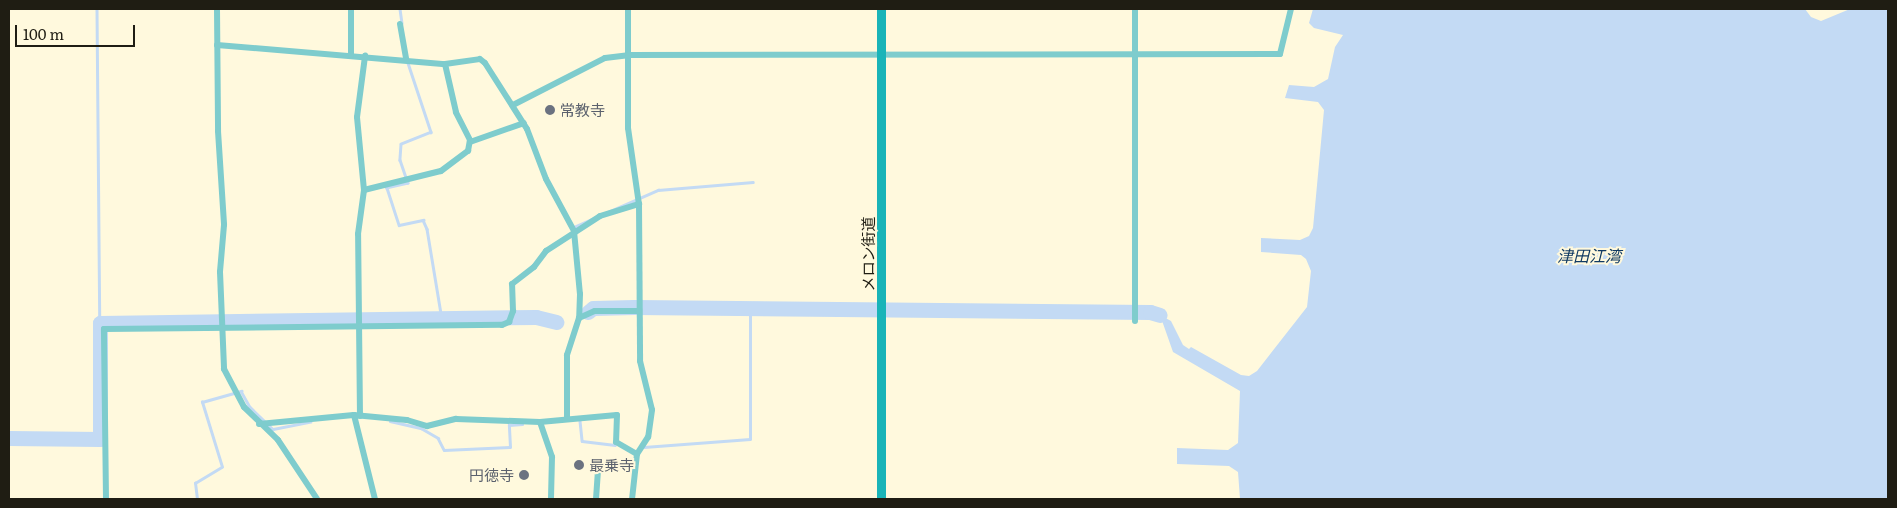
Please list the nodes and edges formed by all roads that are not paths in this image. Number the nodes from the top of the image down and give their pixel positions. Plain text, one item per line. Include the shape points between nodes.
1 (217, 9) edge
2 (352, 9) edge
3 (628, 9) edge
4 (881, 9) edge
5 (1135, 9) edge
6 (1291, 9) edge
7 (400, 24) dead end
8 (217, 45) junction
9 (881, 54) junction
10 (351, 55) junction
11 (628, 55) junction
12 (1134, 55) junction
13 (365, 56) junction
14 (406, 59) junction
15 (445, 64) junction
16 (513, 105) junction
17 (524, 122) junction
18 (470, 142) junction
19 (364, 190) junction
20 (639, 204) junction
21 (574, 231) junction
22 (639, 308) junction
23 (578, 318) junction
24 (1135, 321) dead end
25 (359, 323) junction
26 (221, 328) junction
27 (357, 415) junction
28 (568, 419) junction
29 (540, 422) junction
30 (259, 424) junction
31 (637, 454) junction
32 (598, 471) dead end
33 (106, 499) edge
34 (317, 499) edge
35 (375, 499) edge
36 (551, 499) edge
37 (596, 499) edge
38 (632, 499) edge
39 (881, 499) edge

1 - 8 street
2 - 10 street
3 - 11 street
4 - 9 street, メロン街道
5 - 12 street
6 - 12 street via 1280,54
7 - 14 street
8 - 10 street
8 - 26 street via 224,225
9 - 11 street
9 - 12 street
9 - 39 street, メロン街道
10 - 13 street
11 - 16 street via 605,58
11 - 20 street via 628,128
12 - 24 street
13 - 14 street
13 - 19 street via 357,116
14 - 15 street
15 - 16 street via 480,60
15 - 18 street via 456,112
16 - 17 street
17 - 18 street
17 - 21 street via 546,178
18 - 19 street via 468,151 441,171
19 - 25 street via 358,234
20 - 21 street via 600,216
20 - 22 street
21 - 23 street via 580,294
21 - 25 street via 546,251 534,267 512,284 513,311 502,325
22 - 23 street via 595,311
22 - 31 street via 640,361 652,410 648,437
23 - 28 street via 567,355
25 - 26 street
25 - 27 street
26 - 30 street via 224,369 244,407
26 - 33 street via 104,329
27 - 29 street via 407,420 427,426 456,419
27 - 30 street
27 - 35 street
28 - 29 street
28 - 31 street via 617,414 616,442
29 - 36 street via 552,457
30 - 34 street via 278,440
31 - 38 street
32 - 37 street

